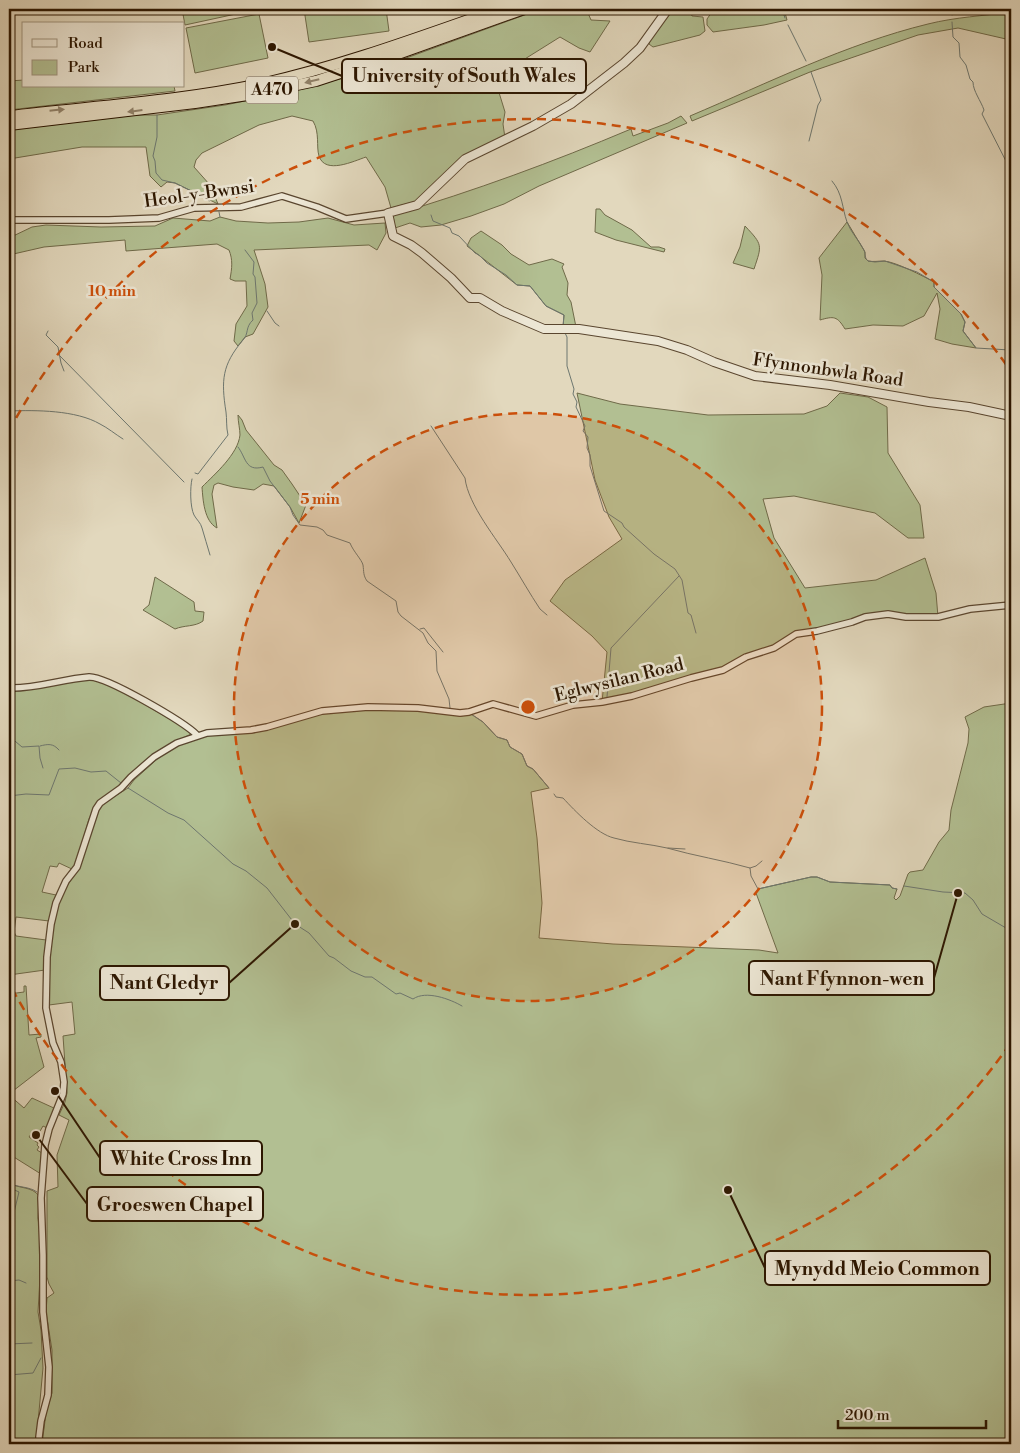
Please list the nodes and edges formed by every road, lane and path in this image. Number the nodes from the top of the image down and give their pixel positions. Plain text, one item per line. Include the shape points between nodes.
1 (500, 9) edge
2 (524, 9) edge
3 (668, 9) edge
4 (9, 116) edge
5 (9, 125) edge
6 (388, 213) junction
7 (9, 220) edge
8 (1011, 416) edge
9 (1011, 605) edge
10 (9, 688) edge
11 (197, 735) junction
12 (40, 1444) edge

4 -> 1 highway, A470 via 204,94 263,83 384,50
2 -> 5 highway, A470 via 316,81 195,103
3 - 6 street via 640,48 572,104 465,159 417,205
6 - 7 street, Heol-y-Bwnsi via 346,219 282,196 241,207 194,208 159,218
6 - 8 street, Ffynnonbwla Road via 393,236 422,253 470,298 480,298 544,329 579,329 651,340 688,350 754,376 969,406
9 - 11 street, Eglwysilan Road via 970,609 938,617 888,614 865,617 796,634 774,648 746,657 723,670 632,696 573,705 536,716 493,704 460,713 412,707 359,707 322,711 266,728
10 - 11 street via 99,678 180,721
11 - 12 street, Eglwysilan Road via 165,749 100,803 92,816 77,867 61,891 50,924 46,1008 53,1043 62,1062 64,1082 63,1094 45,1145 41,1198 43,1312 49,1367

